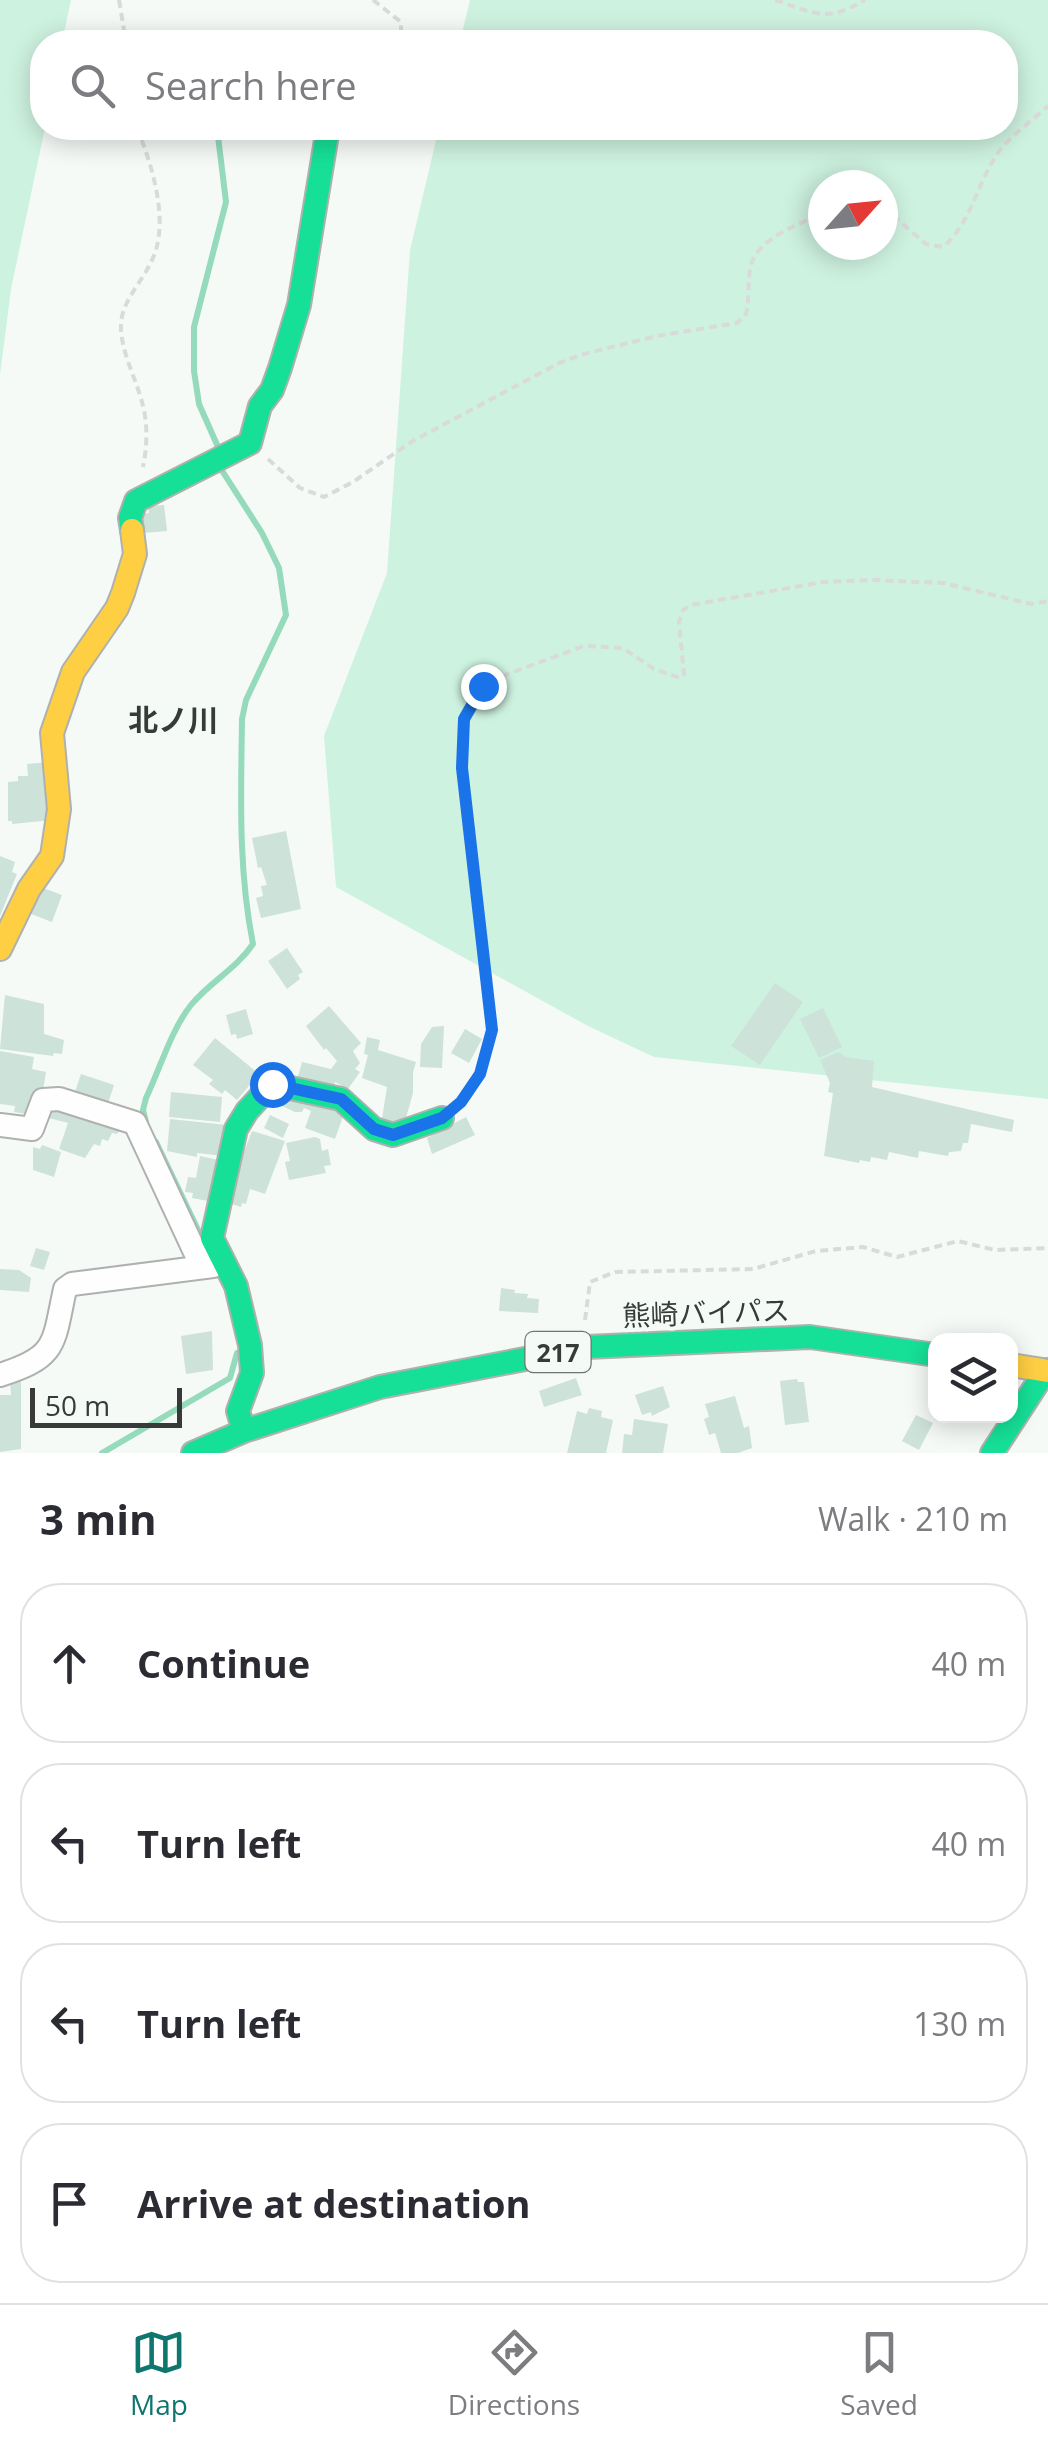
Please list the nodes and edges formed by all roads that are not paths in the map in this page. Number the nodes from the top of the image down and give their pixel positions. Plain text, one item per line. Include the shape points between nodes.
1 (326, 140) edge
2 (1, 944) edge
3 (442, 1118) road end
4 (0, 1125) edge
5 (227, 1266) junction
6 (202, 1267) junction
7 (928, 1354) edge
8 (1018, 1366) edge
9 (1047, 1370) edge
10 (0, 1375) edge
11 (244, 1432) junction
12 (194, 1453) edge
13 (992, 1453) edge

1 - 2 main road via 299,305 272,390 240,447 136,501 130,518 135,554 123,593 73,672 52,734 59,809 52,856
3 - 5 main road via 393,1135 374,1129 341,1099 272,1084 236,1129 212,1238
4 - 6 street via 32,1129 43,1100 60,1099 135,1123
5 - 6 street
5 - 11 main road via 250,1345 252,1373 238,1411
6 - 10 street via 72,1284 47,1352
7 - 11 main road, 熊崎バイパス / 217 via 810,1337 586,1347 380,1387
8 - 9 main road
9 - 13 main road
11 - 12 main road, 熊崎バイパス / 217

